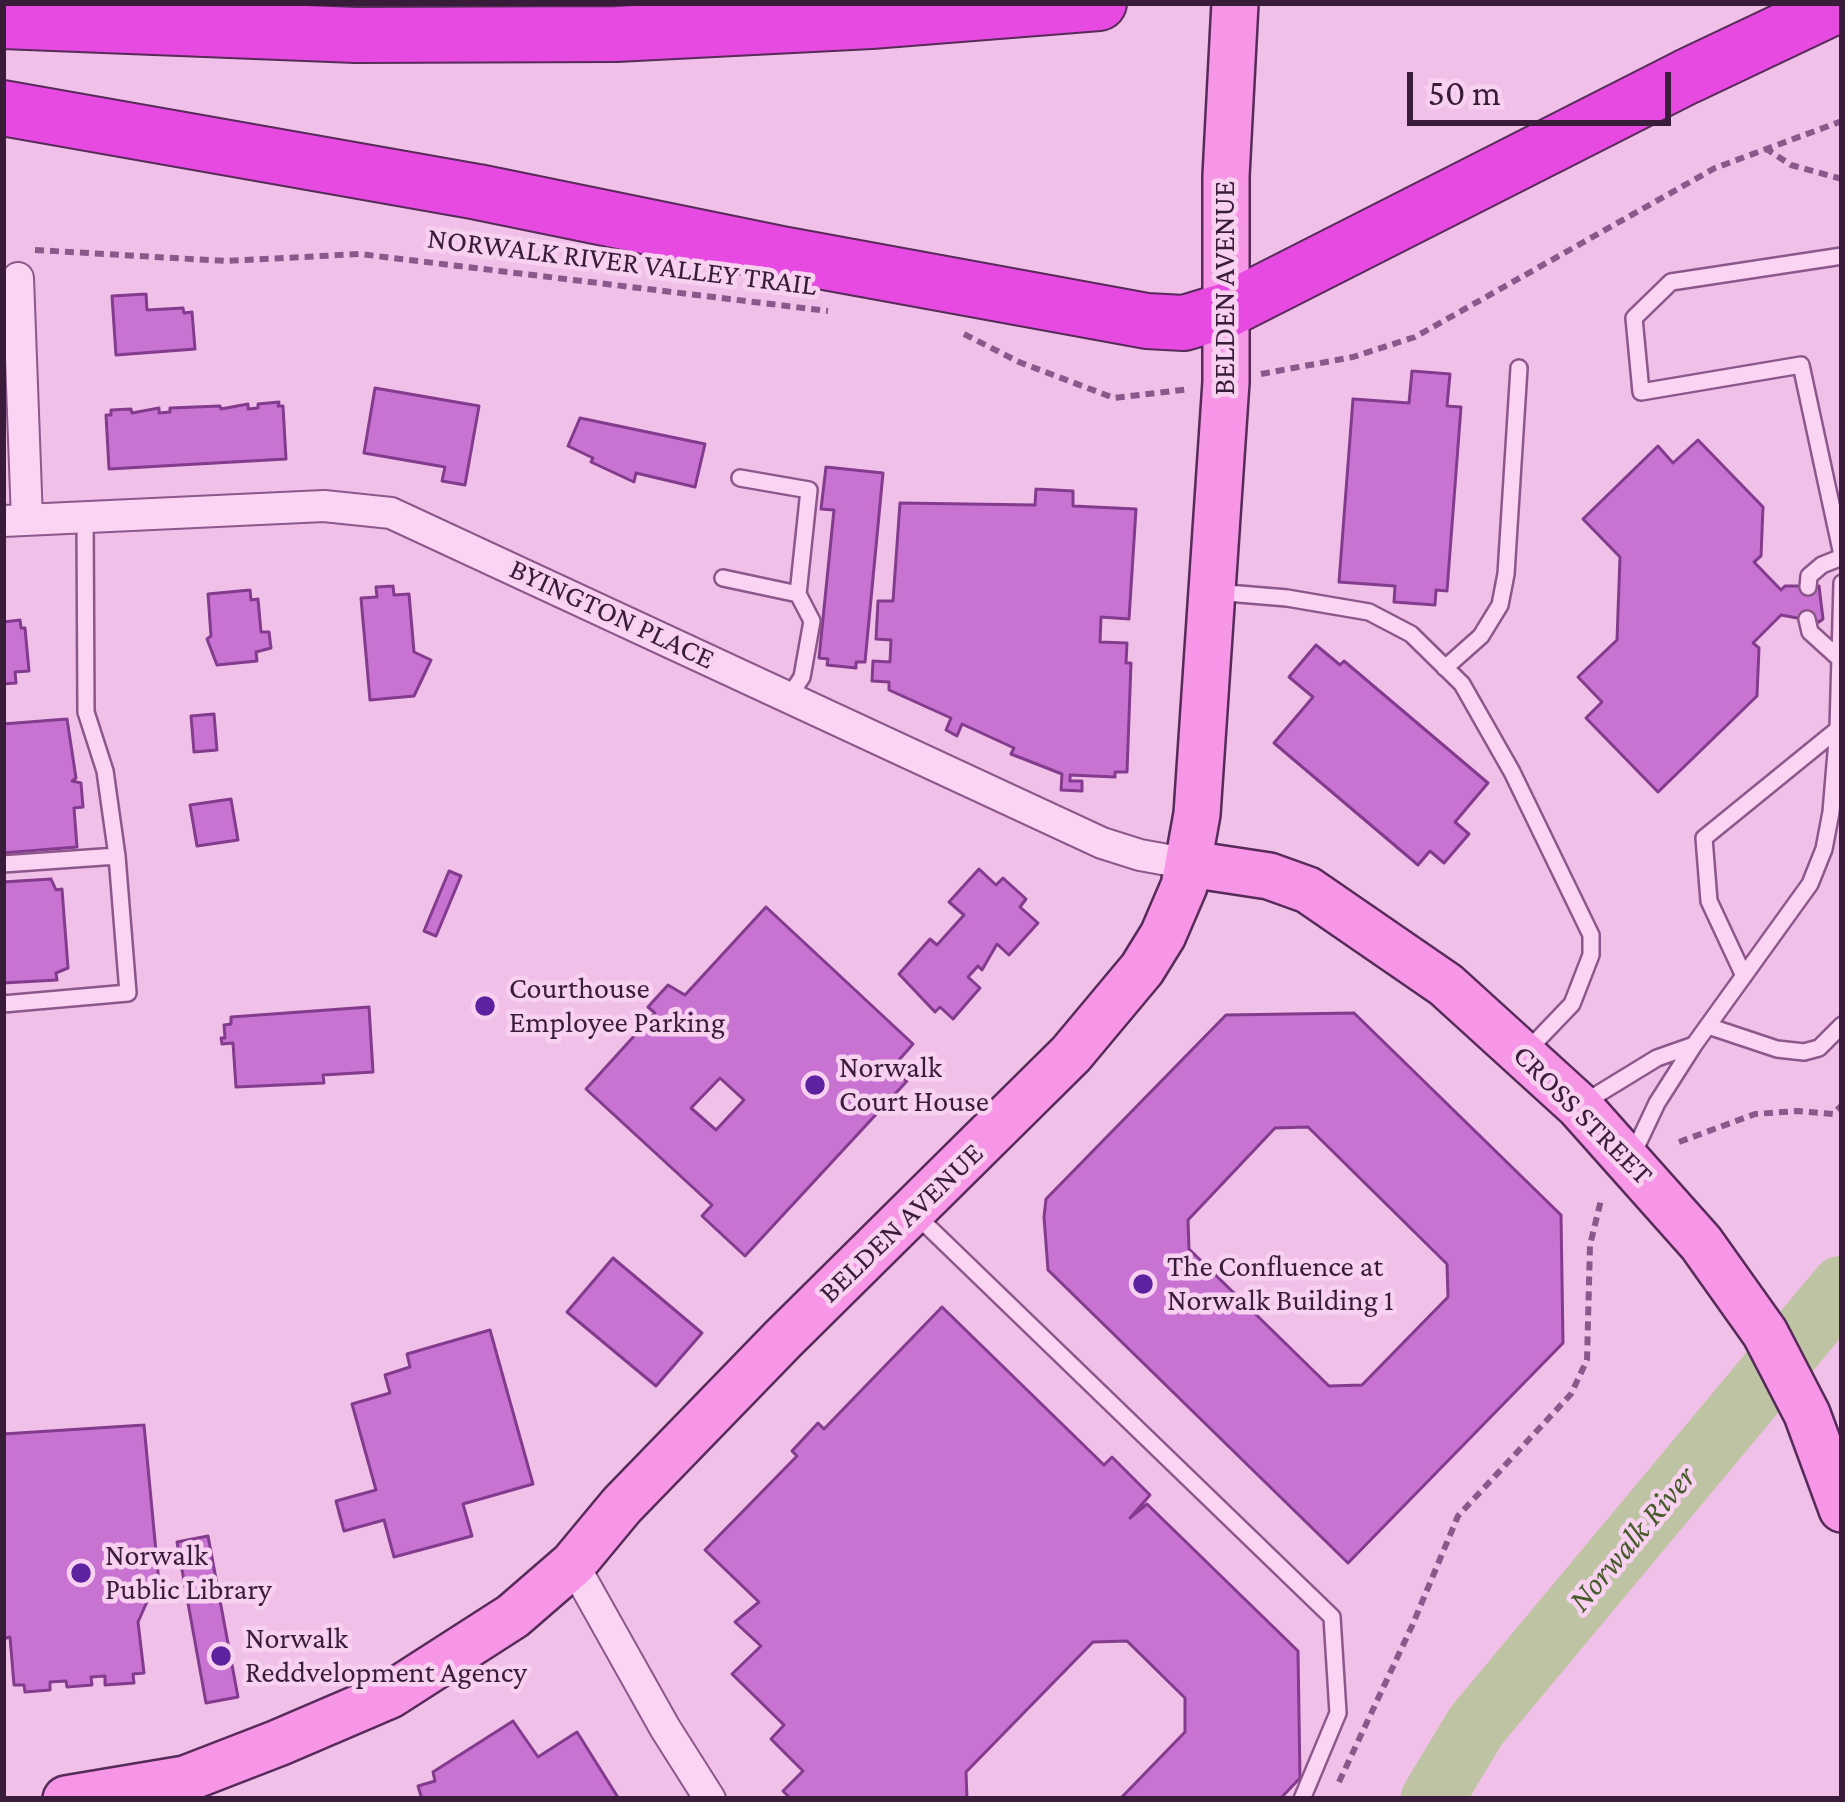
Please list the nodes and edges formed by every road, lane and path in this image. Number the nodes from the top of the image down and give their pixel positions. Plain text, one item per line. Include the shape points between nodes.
1 (1099, 3) edge
2 (1234, 3) edge
3 (1842, 3) edge
4 (3, 21) edge
5 (3, 108) edge
6 (1842, 121) edge
7 (1765, 148) junction
8 (1842, 179) edge
9 (63, 254) dead end
10 (1842, 256) edge
11 (18, 278) dead end
12 (1227, 310) junction
13 (842, 313) dead end
14 (954, 329) dead end
15 (1304, 364) dead end
16 (1519, 368) dead end
17 (1161, 394) dead end
18 (740, 478) dead end
19 (86, 517) junction
20 (15, 520) edge
21 (1842, 556) edge
22 (723, 578) dead end
23 (1842, 583) edge
24 (1808, 587) dead end
25 (1212, 592) junction
26 (798, 593) junction
27 (1807, 619) dead end
28 (1842, 661) edge
29 (1445, 668) junction
30 (789, 697) junction
31 (1838, 729) junction
32 (117, 856) junction
33 (3, 864) edge
34 (1190, 864) junction
35 (1744, 976) junction
36 (3, 1004) edge
37 (1842, 1025) edge
38 (1708, 1026) junction
39 (1694, 1045) junction
40 (1525, 1054) junction
41 (1842, 1105) edge
42 (1580, 1106) junction
43 (1679, 1142) dead end
44 (1630, 1159) junction
45 (1601, 1201) dead end
46 (914, 1213) junction
47 (1842, 1509) edge
48 (573, 1564) junction
49 (178, 1789) edge
50 (66, 1799) edge
51 (710, 1799) edge
52 (1302, 1799) edge
53 (1330, 1799) edge

1 - 4 highway via 616,34
2 - 12 main road, BELDEN AVENUE
3 - 12 highway
5 - 12 highway via 1148,321
6 - 7 path
7 - 8 path via 1791,165
7 - 15 path via 1715,168 1415,337
9 - 13 path, NORWALK RIVER VALLEY TRAIL via 226,261 360,254
10 - 21 lane via 1671,282 1634,318 1641,392 1801,365
11 - 20 street
12 - 25 main road, BELDEN AVENUE
14 - 17 path via 1114,398
16 - 29 lane via 1500,605 1481,636
18 - 26 lane via 809,490
19 - 20 street, BYINGTON PLACE
19 - 30 street, BYINGTON PLACE via 324,506 391,513
19 - 32 lane via 86,712 105,771
21 - 24 lane via 1809,576
22 - 26 lane
23 - 28 lane
25 - 29 lane via 1369,612 1411,634
25 - 34 main road, BELDEN AVENUE
26 - 30 lane via 812,621 802,676
27 - 28 lane via 1810,632
28 - 31 lane
29 - 40 lane via 1512,772 1591,934 1592,955 1572,1004
30 - 34 street, BYINGTON PLACE via 1102,843
31 - 35 lane via 1824,850 1810,884
31 - 35 lane via 1704,838 1709,902
32 - 33 lane
32 - 36 lane via 128,993
34 - 40 main road, CROSS STREET via 1308,890 1446,985
34 - 46 main road, BELDEN AVENUE via 1163,935 1120,999
35 - 38 lane
37 - 38 lane via 1804,1052
38 - 39 lane
39 - 42 lane
39 - 44 lane
40 - 42 main road, CROSS STREET
41 - 43 path via 1833,1114 1755,1114
42 - 44 main road, CROSS STREET
44 - 47 main road, CROSS STREET via 1765,1333 1808,1414
45 - 53 path via 1590,1245 1586,1360 1571,1394 1458,1516
46 - 48 main road, BELDEN AVENUE via 688,1435
46 - 52 lane via 1332,1617 1338,1713
48 - 49 main road, BELDEN AVENUE via 513,1616 390,1695
48 - 51 street
49 - 50 main road, BELDEN AVENUE

